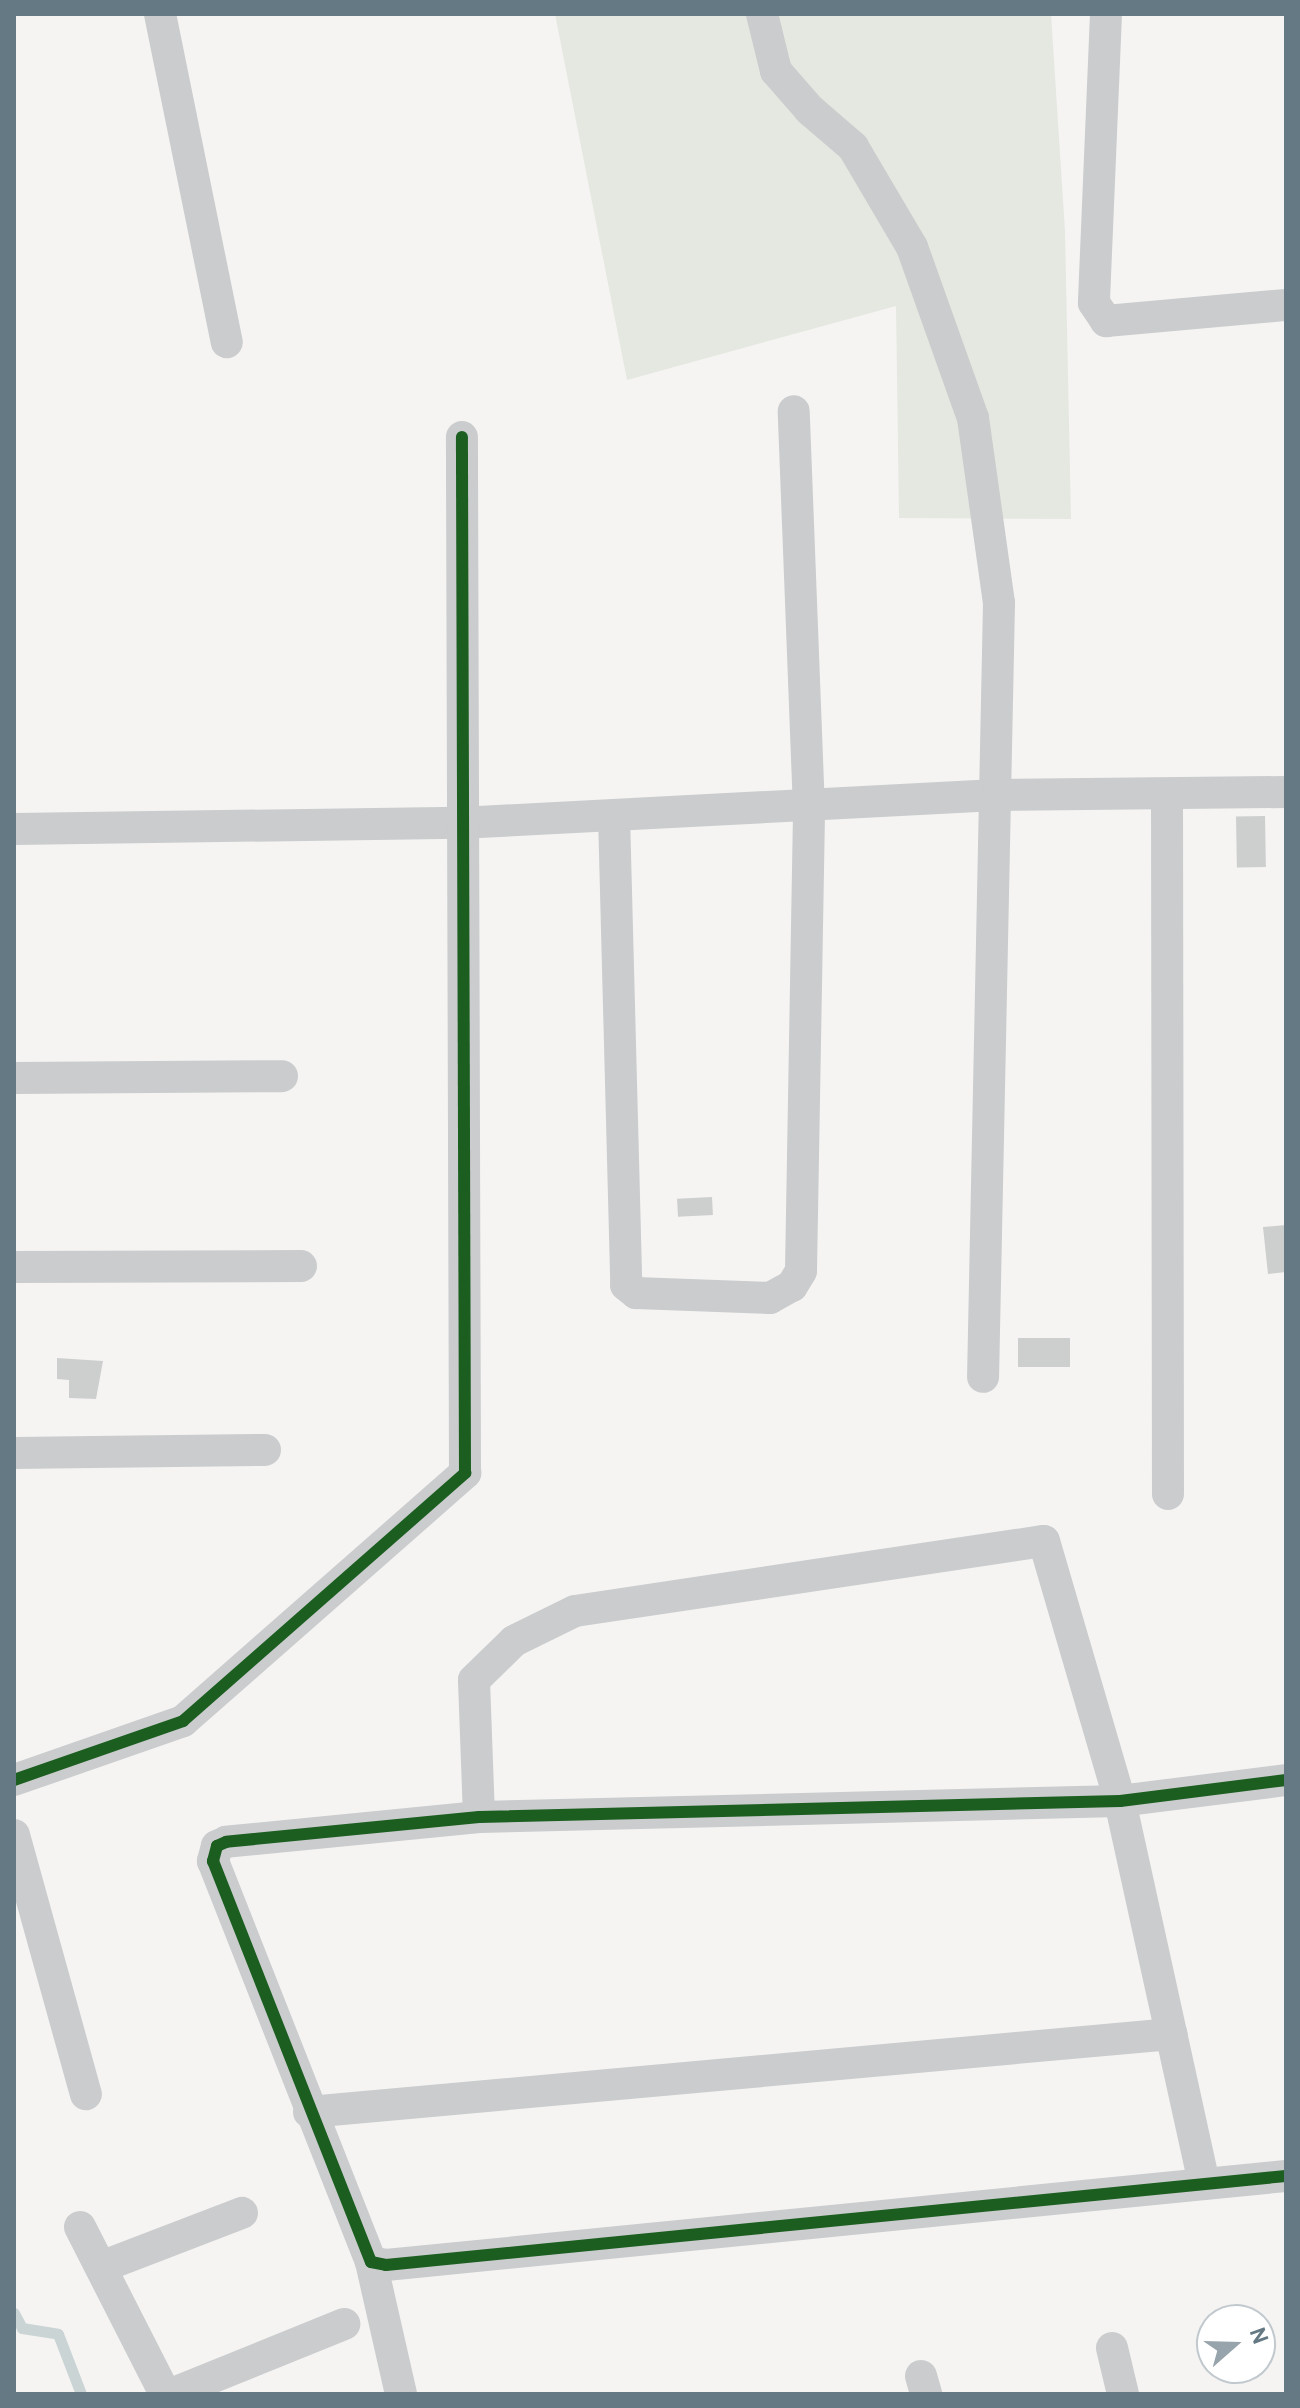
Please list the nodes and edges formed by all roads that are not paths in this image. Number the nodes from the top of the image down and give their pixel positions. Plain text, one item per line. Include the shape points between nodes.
1 (160, 14) edge
2 (762, 14) edge
3 (1106, 14) edge
4 (1286, 305) edge
5 (227, 342) dead end
6 (794, 411) dead end
7 (462, 437) dead end
8 (1286, 792) edge
9 (1167, 794) junction
10 (996, 795) junction
11 (809, 805) junction
12 (614, 815) junction
13 (460, 823) junction
14 (14, 829) edge
15 (282, 1076) dead end
16 (14, 1078) edge
17 (301, 1266) dead end
18 (14, 1267) edge
19 (983, 1377) dead end
20 (265, 1450) dead end
21 (14, 1453) edge
22 (1168, 1494) dead end
23 (14, 1780) edge
24 (1286, 1780) edge
25 (1120, 1801) junction
26 (479, 1817) junction
27 (14, 1835) edge
28 (1171, 2034) junction
29 (86, 2094) dead end
30 (309, 2112) junction
31 (1286, 2176) edge
32 (1204, 2184) junction
33 (242, 2213) dead end
34 (80, 2227) dead end
35 (371, 2262) junction
36 (101, 2267) junction
37 (344, 2324) dead end
38 (1112, 2348) dead end
39 (165, 2394) edge
40 (171, 2394) edge
41 (401, 2394) edge
42 (1123, 2394) edge

1 - 5 street
2 - 10 street via 776,71 853,147 912,247 973,418 999,603
3 - 4 street via 1094,303 1106,321
6 - 11 street
7 - 13 street
8 - 9 street
9 - 10 street
9 - 22 street
10 - 11 street
10 - 19 street
11 - 12 street
11 - 12 street via 801,1271 792,1286 770,1298 636,1293 626,1285
12 - 13 street
13 - 14 street
13 - 23 street via 465,1473 183,1721
15 - 16 street
17 - 18 street
20 - 21 street
24 - 25 street
25 - 26 street
25 - 26 street via 1044,1541 575,1611 514,1641 474,1680
25 - 28 street
26 - 30 street via 226,1842 213,1853
27 - 29 street
28 - 30 street
28 - 32 street
30 - 35 street
31 - 32 street
32 - 35 street via 386,2265
33 - 36 street
34 - 36 street
35 - 41 street
36 - 39 street
37 - 40 street
38 - 42 street

